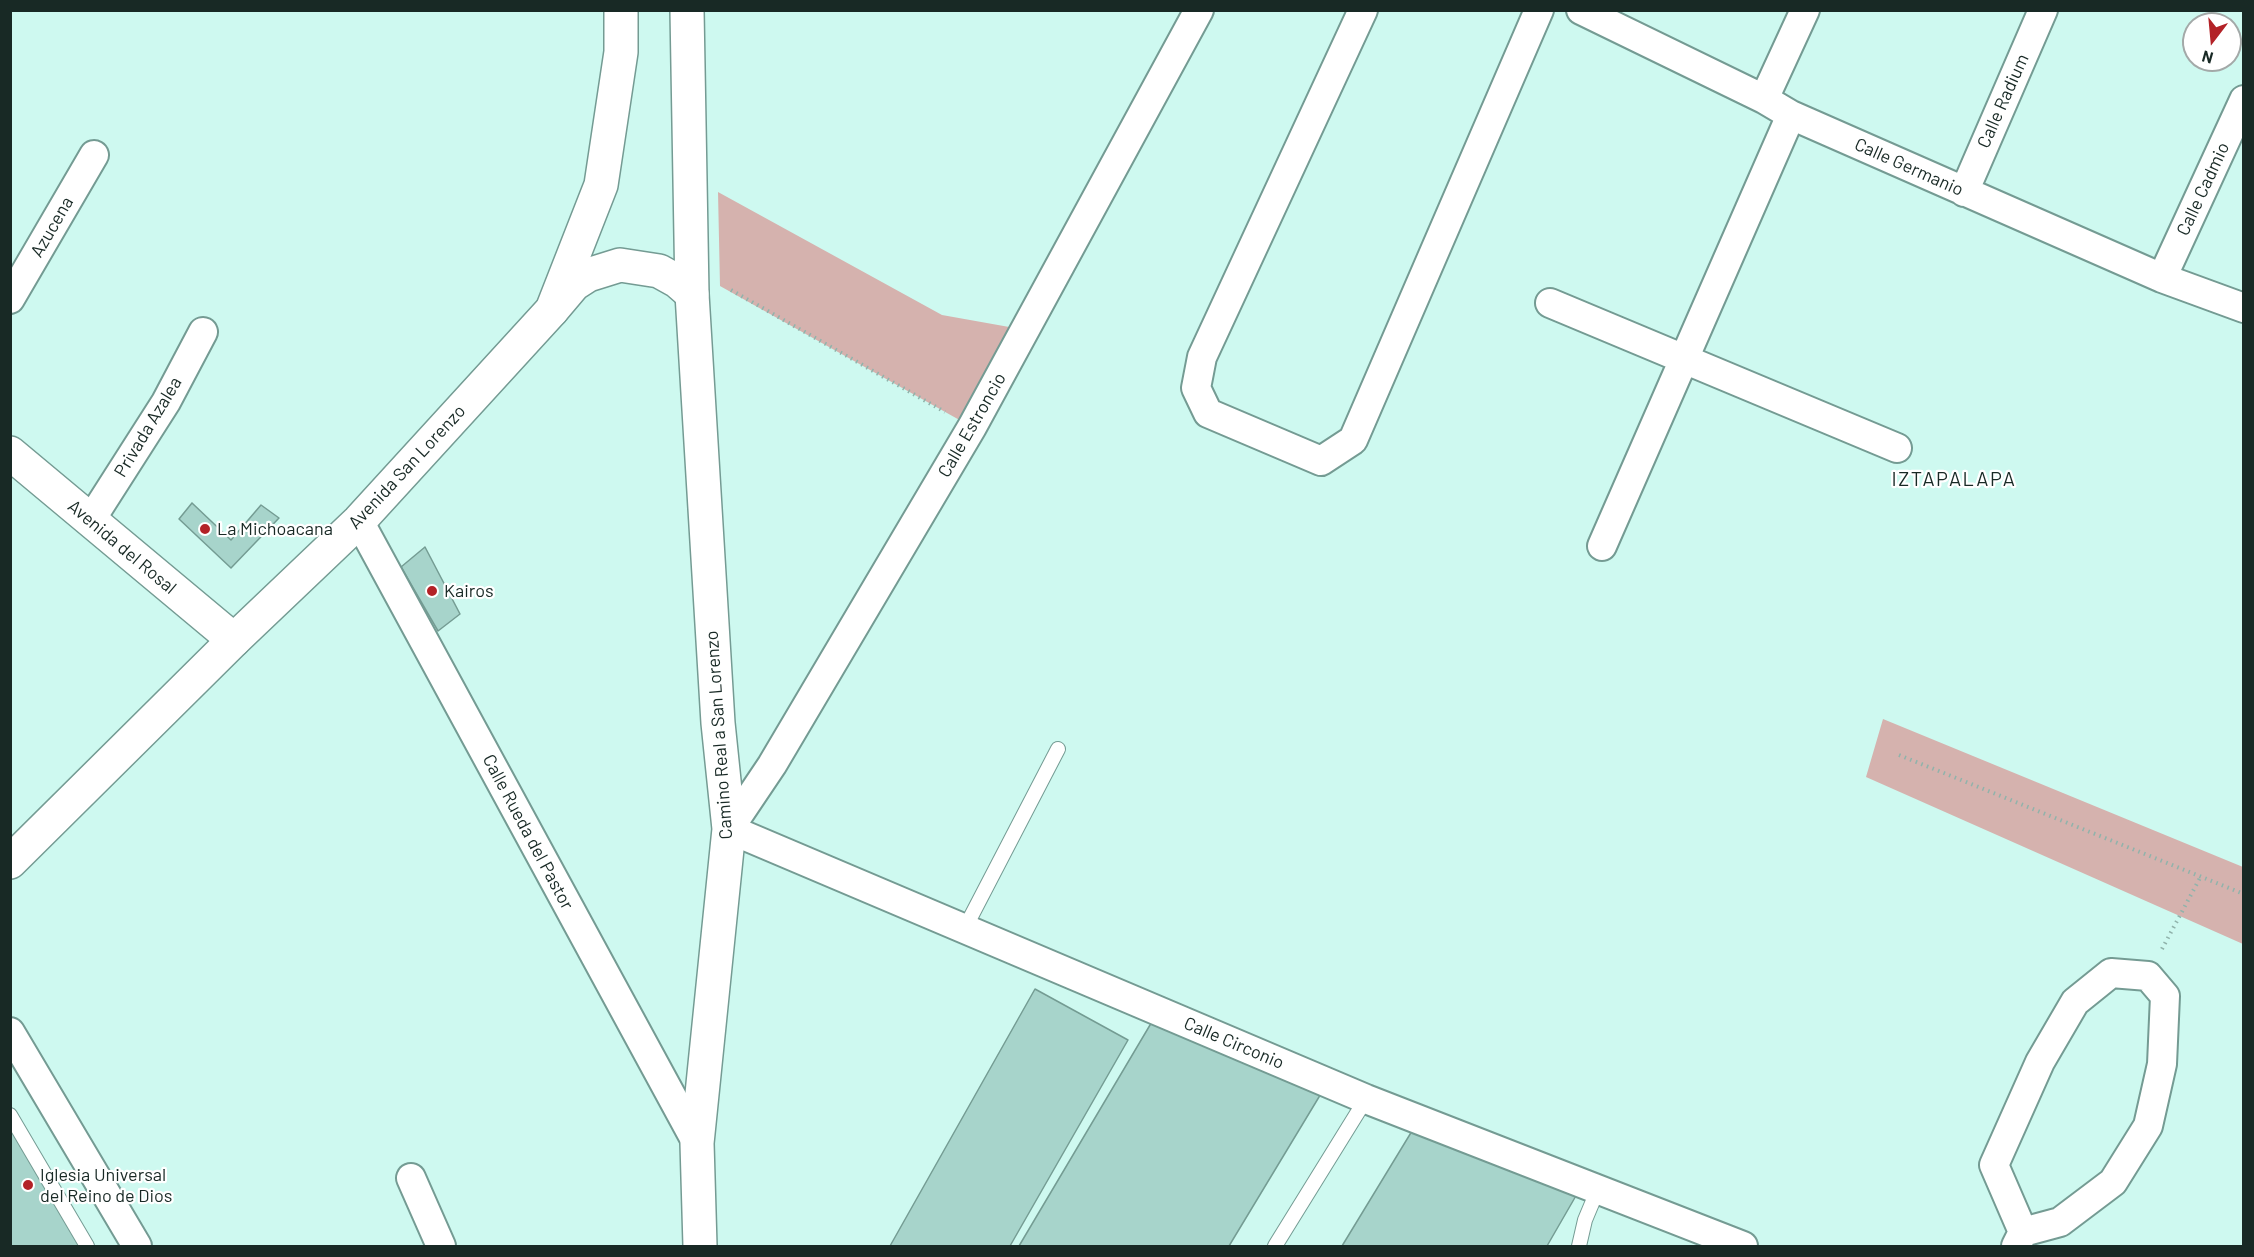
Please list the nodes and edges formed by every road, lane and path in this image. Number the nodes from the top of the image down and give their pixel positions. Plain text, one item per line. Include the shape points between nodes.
1 (621, 10) edge
2 (687, 10) edge
3 (1199, 10) edge
4 (1363, 10) edge
5 (1539, 10) edge
6 (1581, 10) edge
7 (1805, 10) edge
8 (2043, 10) edge
9 (1764, 99) junction
10 (2244, 100) edge
11 (1791, 115) junction
12 (94, 154) dead end
13 (1964, 192) junction
14 (2162, 278) junction
15 (731, 290) dead end
16 (692, 294) junction
17 (10, 299) edge
18 (1550, 303) dead end
19 (2244, 308) edge
20 (552, 310) junction
21 (203, 332) dead end
22 (1683, 360) junction
23 (972, 427) junction
24 (1897, 448) dead end
25 (10, 453) edge
26 (90, 521) junction
27 (359, 521) junction
28 (1602, 546) dead end
29 (234, 640) junction
30 (1058, 749) dead end
31 (1899, 755) dead end
32 (729, 829) junction
33 (10, 862) edge
34 (2201, 876) junction
35 (2244, 894) edge
36 (965, 928) junction
37 (2148, 976) junction
38 (10, 1032) edge
39 (1366, 1099) junction
40 (10, 1115) edge
41 (697, 1143) junction
42 (411, 1178) dead end
43 (1598, 1190) junction
44 (2019, 1239) edge
45 (87, 1246) edge
46 (138, 1246) edge
47 (441, 1246) edge
48 (700, 1246) edge
49 (1275, 1246) edge
50 (1579, 1246) edge
51 (1743, 1246) edge

1 - 20 main road, Avenida San Lorenzo via 621,52 601,185
2 - 16 main road
3 - 23 street, Calle Estroncio
4 - 5 street via 1203,357 1196,388 1208,413 1321,461 1353,440
6 - 9 street, Calle Germanio
7 - 9 street
8 - 13 street, Calle Radium
9 - 11 street, Calle Germanio
10 - 14 street, Calle Cadmio
11 - 13 street, Calle Germanio
11 - 22 street
12 - 17 street, Azucena
13 - 14 street, Calle Germanio
14 - 19 street, Calle Germanio
15 - 23 path
16 - 20 main road via 660,271 620,266 596,272 574,284
16 - 32 main road, Camino Real a San Lorenzo via 717,723
18 - 22 street
20 - 27 main road, Avenida San Lorenzo
21 - 26 street, Privada Azalea via 166,402
22 - 24 street
22 - 28 street
23 - 32 street, Calle Estroncio via 772,765
25 - 26 main road, Avenida del Rosal
26 - 29 main road, Avenida del Rosal
27 - 29 main road, Avenida San Lorenzo
27 - 41 street, Calle Rueda del Pastor
29 - 33 main road, Avenida San Lorenzo
30 - 36 lane
31 - 34 path
32 - 36 street, Calle Circonio
32 - 41 main road, Camino Real a San Lorenzo
34 - 35 path
34 - 37 path
36 - 39 street, Calle Circonio
37 - 44 street via 2165,996 2162,1064 2148,1126 2113,1182 2060,1222
37 - 44 street via 2111,973 2075,1002 2040,1062 1994,1165
38 - 46 street
39 - 43 street, Calle Circonio
39 - 49 lane
40 - 45 lane
41 - 48 main road, Camino Real a San Lorenzo
42 - 47 street
43 - 50 lane
43 - 51 street, Calle Circonio

